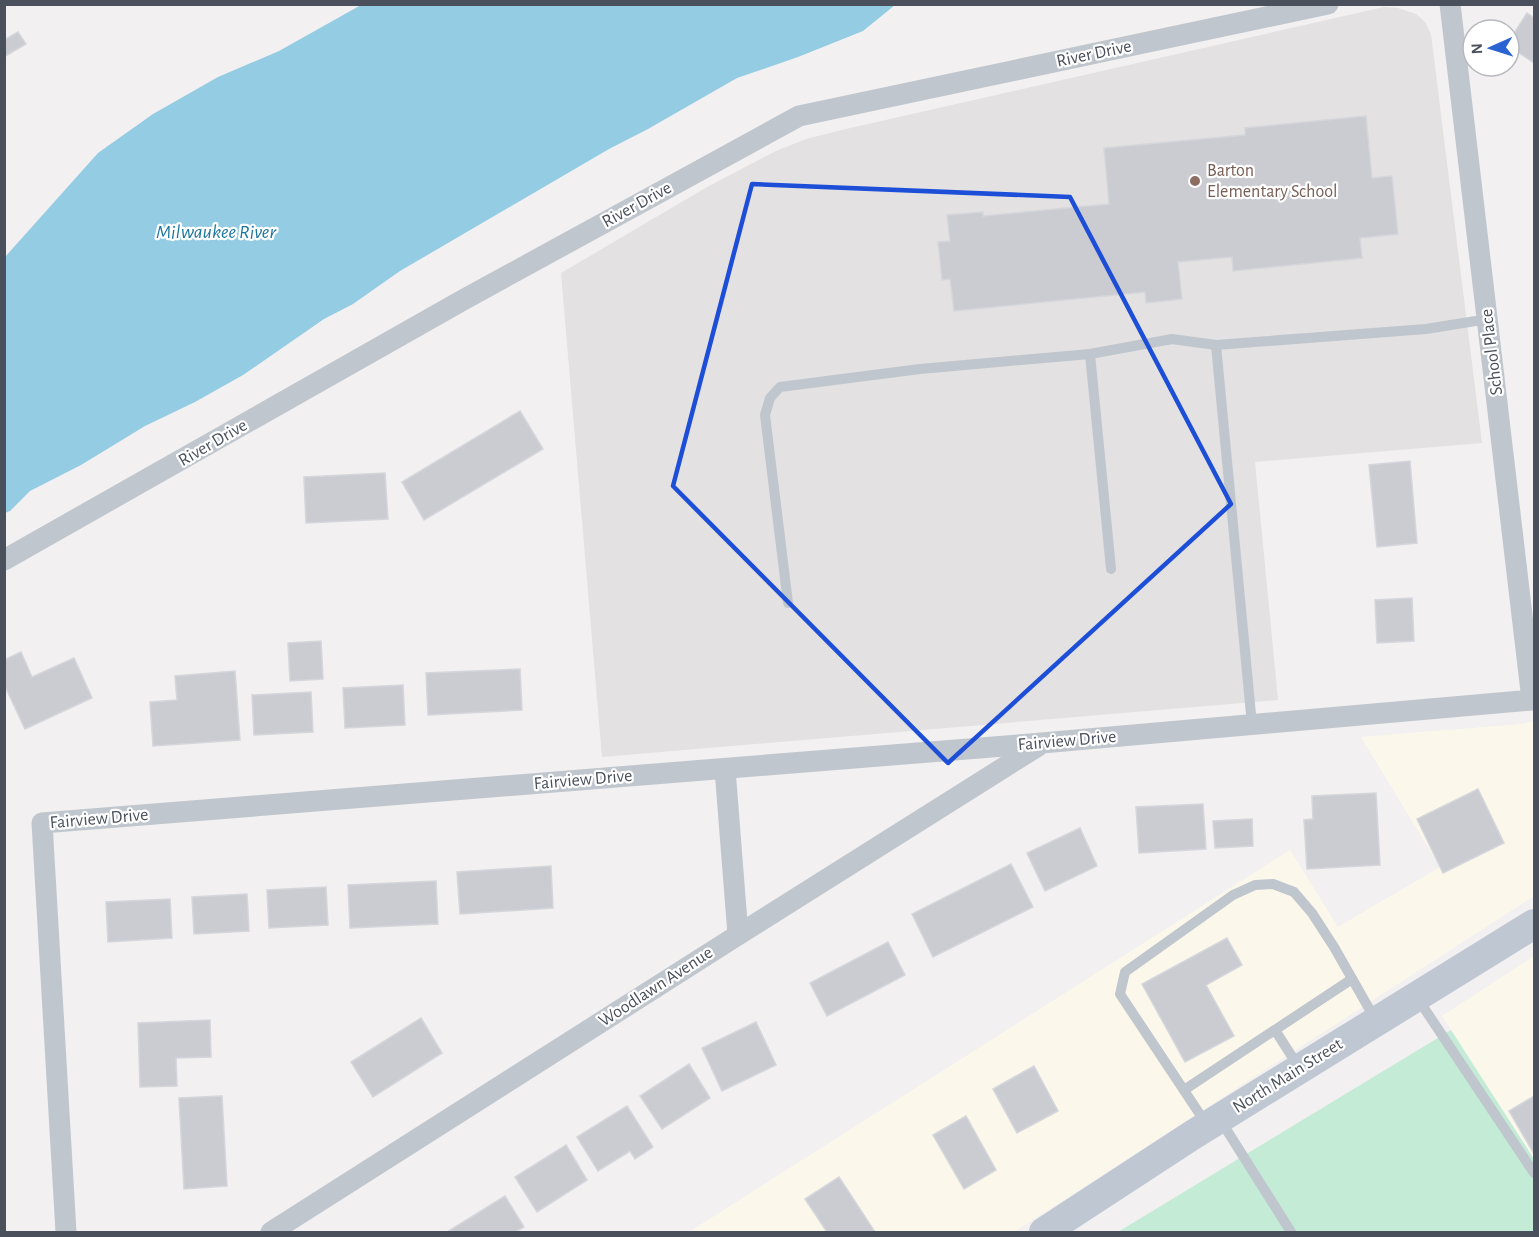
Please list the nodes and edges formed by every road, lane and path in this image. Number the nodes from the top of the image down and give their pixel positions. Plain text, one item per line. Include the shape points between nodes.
1 (1328, 4) edge
2 (1450, 4) edge
3 (1488, 320) junction
4 (1216, 345) junction
5 (1090, 354) junction
6 (4, 560) edge
7 (1111, 569) dead end
8 (789, 603) dead end
9 (1534, 700) edge
10 (1252, 725) junction
11 (1042, 743) junction
12 (724, 769) junction
13 (1534, 924) edge
14 (738, 935) junction
15 (1352, 979) junction
16 (1417, 997) junction
17 (1377, 1022) junction
18 (1275, 1030) junction
19 (1300, 1069) junction
20 (1184, 1090) junction
21 (1213, 1122) junction
22 (1534, 1173) edge
23 (66, 1233) edge
24 (271, 1233) edge
25 (1044, 1233) edge
26 (1291, 1233) edge

1 - 6 street, River Drive via 799,116 463,300
2 - 3 street, School Place
3 - 4 lane via 1426,329
3 - 9 street, School Place
4 - 5 lane via 1172,339
4 - 10 lane
5 - 7 lane
5 - 8 lane via 920,369 780,387 770,398 765,415
9 - 10 street, Fairview Drive
10 - 11 street, Fairview Drive
11 - 12 street, Fairview Drive
11 - 14 street, Woodlawn Avenue
12 - 14 street
12 - 23 street, Fairview Drive via 42,823
13 - 16 main road, North Main Street
14 - 24 street, Woodlawn Avenue
15 - 17 lane
15 - 18 lane
15 - 20 lane via 1312,913 1294,892 1273,885 1255,885 1233,895 1125,972 1120,994
16 - 17 main road, North Main Street
16 - 22 lane
17 - 19 main road, North Main Street
18 - 19 lane
18 - 20 lane
19 - 21 main road, North Main Street
20 - 21 lane
21 - 25 main road, North Main Street
21 - 26 lane

